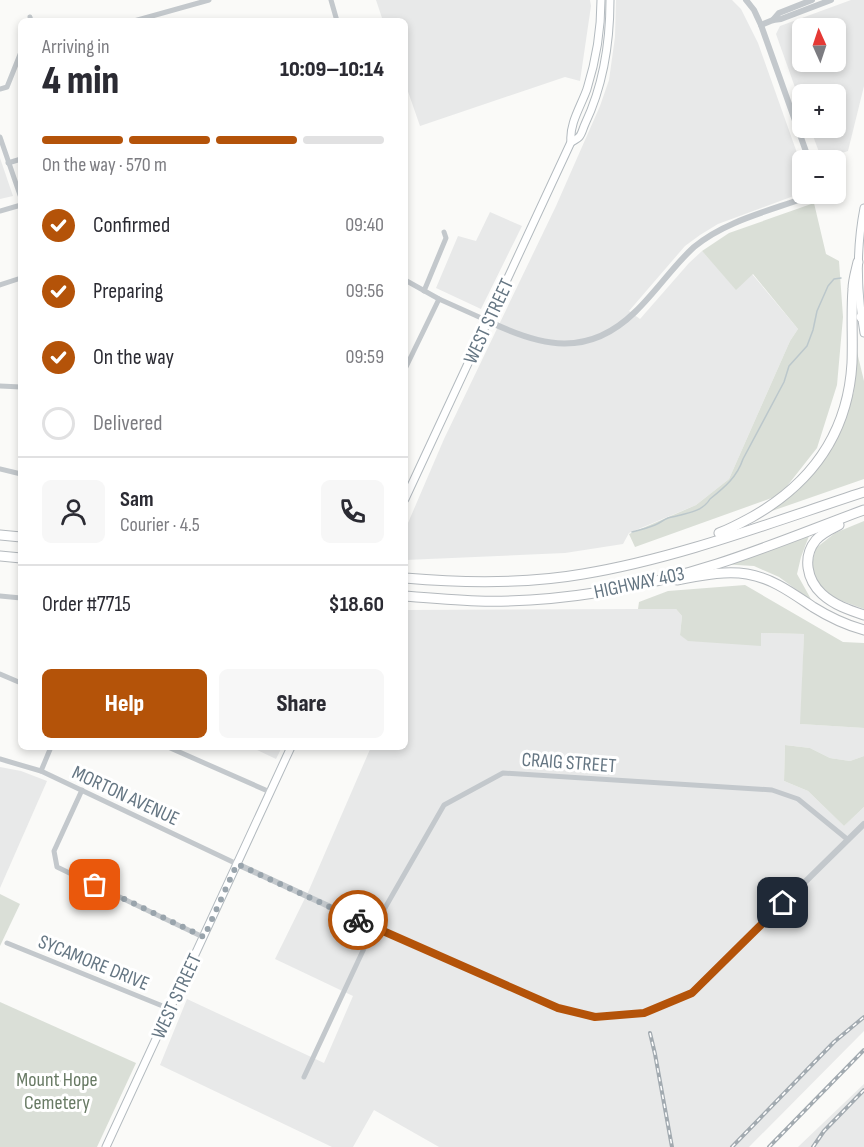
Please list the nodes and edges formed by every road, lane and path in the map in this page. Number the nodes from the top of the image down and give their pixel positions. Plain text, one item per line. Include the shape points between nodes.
1 (209, 0) edge
2 (331, 0) edge
3 (601, 0) edge
4 (610, 0) edge
5 (746, 0) edge
6 (812, 0) edge
7 (831, 0) edge
8 (145, 18) edge
9 (336, 18) edge
10 (773, 20) junction
11 (761, 25) junction
12 (18, 59) edge
13 (0, 89) edge
14 (0, 137) edge
15 (571, 142) junction
16 (805, 150) edge
17 (18, 160) edge
18 (8, 163) junction
19 (18, 190) edge
20 (792, 203) edge
21 (18, 206) edge
22 (864, 208) edge
23 (0, 211) edge
24 (444, 232) dead end
25 (858, 262) junction
26 (18, 279) edge
27 (408, 282) edge
28 (0, 285) edge
29 (424, 291) junction
30 (439, 299) junction
31 (863, 317) edge
32 (488, 321) junction
33 (864, 333) edge
34 (408, 363) edge
35 (0, 386) edge
36 (18, 387) edge
37 (0, 469) edge
38 (18, 473) edge
39 (864, 492) edge
40 (408, 493) edge
41 (864, 512) edge
42 (0, 535) edge
43 (18, 537) edge
44 (0, 556) edge
45 (665, 556) junction
46 (18, 558) edge
47 (408, 578) edge
48 (651, 582) junction
49 (0, 596) edge
50 (408, 596) edge
51 (18, 598) edge
52 (864, 615) edge
53 (864, 630) edge
54 (0, 674) edge
55 (18, 682) edge
56 (50, 750) edge
57 (175, 750) edge
58 (290, 750) edge
59 (0, 759) edge
60 (40, 771) junction
61 (82, 790) junction
62 (270, 792) junction
63 (864, 824) edge
64 (848, 839) junction
65 (237, 864) junction
66 (374, 927) junction
67 (204, 937) junction
68 (7, 943) dead end
69 (170, 1009) junction
70 (304, 1077) dead end
71 (106, 1147) edge

1 - 8 street
2 - 9 street
3 - 15 main road, WEST STREET via 594,65 570,133
4 - 15 main road, WEST STREET via 602,77 579,138
5 - 11 street
6 - 10 street via 779,13
7 - 10 street
10 - 11 street
11 - 16 street
12 - 13 street via 6,87
14 - 18 street
15 - 32 main road, WEST STREET
17 - 18 street
18 - 19 street
20 - 32 street via 707,238 635,312 606,333 582,342 552,344
21 - 23 street
22 - 25 main road
24 - 29 street via 447,238
25 - 31 main road
25 - 45 highway via 853,288 848,393 833,436 821,456 806,477 768,508 726,531
26 - 28 street
27 - 29 street
29 - 30 street
30 - 32 street
30 - 34 street
31 - 33 main road
32 - 40 main road, WEST STREET
35 - 36 street
37 - 38 street
39 - 45 highway, HIGHWAY 403
41 - 48 highway, HIGHWAY 403 via 717,564
41 - 52 highway via 817,539 807,561 811,580 824,596
42 - 43 highway
44 - 46 highway
45 - 47 highway, HIGHWAY 403 via 534,580
48 - 50 highway, HIGHWAY 403 via 547,598 480,601
48 - 53 highway via 746,574 779,585 832,618
49 - 51 street
54 - 55 street
56 - 60 street
57 - 62 street
58 - 62 main road, WEST STREET
59 - 60 street, MORTON AVENUE
60 - 61 street, MORTON AVENUE
61 - 65 street, MORTON AVENUE
61 - 67 street via 54,851 57,867
62 - 65 main road, WEST STREET
63 - 64 street
64 - 66 street via 692,993 644,1013 595,1017 558,1008
64 - 66 street, CRAIG STREET via 798,799 772,790 503,773 444,805
65 - 66 street
65 - 67 main road, WEST STREET
66 - 70 street, CRAIG STREET
67 - 69 main road, WEST STREET
68 - 69 street, SYCAMORE DRIVE
69 - 71 main road, WEST STREET

